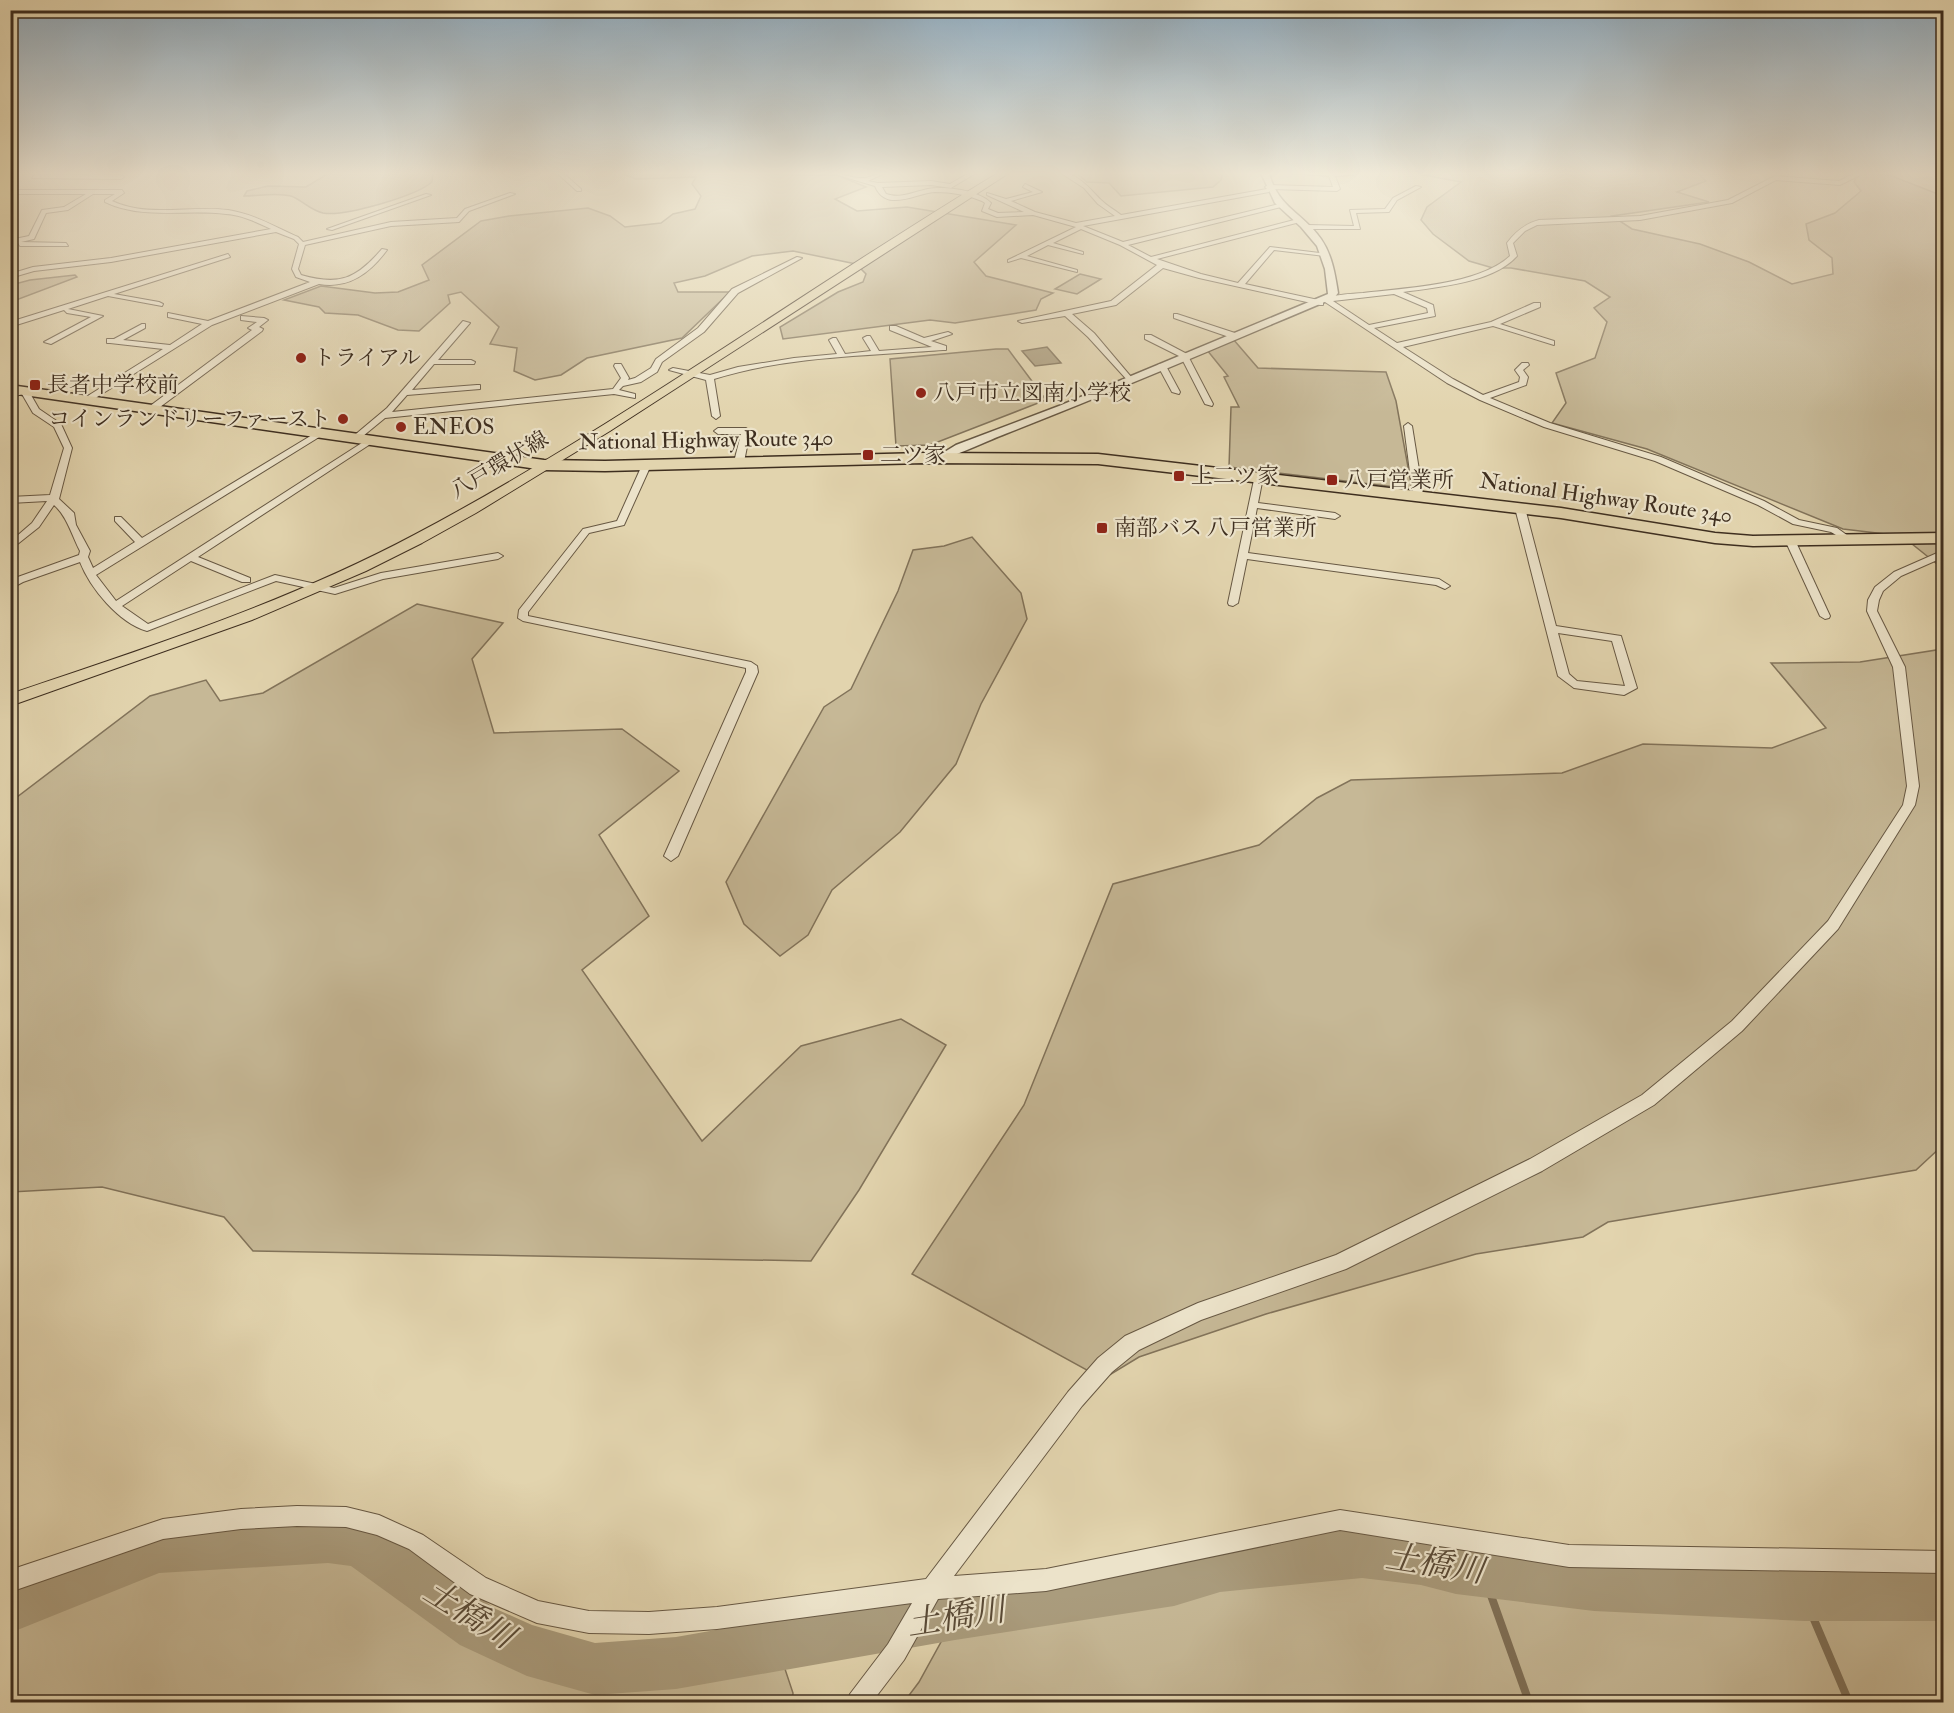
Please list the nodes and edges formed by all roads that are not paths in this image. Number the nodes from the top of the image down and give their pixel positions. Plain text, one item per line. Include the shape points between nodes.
1 (149, 253) edge
2 (299, 253) edge
3 (381, 253) edge
4 (867, 253) edge
5 (1027, 253) edge
6 (1139, 253) edge
7 (1176, 253) edge
8 (1268, 253) edge
9 (1316, 253) edge
10 (1513, 253) edge
11 (1325, 254) joint
12 (228, 256) dead end
13 (1021, 256) junction
14 (799, 258) dead end
15 (1150, 259) junction
16 (1010, 261) dead end
17 (1162, 265) junction
18 (840, 270) junction
19 (1075, 271) dead end
20 (10, 276) edge
21 (317, 282) junction
22 (1240, 285) junction
23 (1395, 291) junction
24 (109, 296) junction
25 (1323, 301) junction
26 (159, 304) dead end
27 (1537, 305) dead end
28 (62, 310) junction
29 (1067, 312) junction
30 (171, 315) dead end
31 (1178, 316) dead end
32 (244, 318) dead end
33 (1022, 321) dead end
34 (209, 323) junction
35 (466, 323) dead end
36 (1493, 324) junction
37 (10, 325) edge
38 (142, 326) dead end
39 (1368, 327) junction
40 (893, 328) dead end
41 (948, 334) dead end
42 (1235, 336) junction
43 (1148, 337) dead end
44 (867, 338) dead end
45 (833, 339) dead end
46 (924, 340) junction
47 (48, 342) dead end
48 (1551, 343) dead end
49 (1395, 346) junction
50 (170, 347) junction
51 (876, 352) junction
52 (842, 356) junction
53 (1184, 356) junction
54 (432, 362) junction
55 (471, 362) dead end
56 (1526, 365) dead end
57 (618, 366) dead end
58 (1161, 366) junction
59 (673, 370) junction
60 (687, 374) junction
61 (711, 378) junction
62 (1129, 380) junction
63 (622, 384) junction
64 (477, 387) dead end
65 (15, 392) edge
66 (614, 392) junction
67 (1176, 392) dead end
68 (406, 393) junction
69 (632, 396) junction
70 (1483, 398) junction
71 (88, 399) junction
72 (1209, 404) dead end
73 (153, 408) junction
74 (383, 416) junction
75 (716, 416) dead end
76 (1408, 426) dead end
77 (718, 431) dead end
78 (320, 434) junction
79 (354, 439) junction
80 (371, 441) junction
81 (942, 458) junction
82 (739, 462) junction
83 (527, 463) junction
84 (544, 465) junction
85 (646, 465) junction
86 (1258, 477) junction
87 (1418, 495) junction
88 (54, 499) junction
89 (10, 500) edge
90 (1252, 505) junction
91 (1520, 508) junction
92 (1335, 516) dead end
93 (118, 519) dead end
94 (1846, 538) junction
95 (1944, 538) edge
96 (1790, 540) junction
97 (141, 543) junction
98 (10, 547) edge
99 (1944, 554) edge
100 (1243, 555) junction
101 (498, 556) dead end
102 (83, 557) junction
103 (192, 558) junction
104 (90, 574) junction
105 (246, 580) dead end
106 (296, 584) junction
107 (10, 586) edge
108 (1445, 586) dead end
109 (313, 588) junction
110 (1233, 603) dead end
111 (115, 606) junction
112 (1825, 616) dead end
113 (1552, 629) junction
114 (10, 688) edge
115 (10, 700) edge
116 (671, 856) dead end
117 (1944, 1562) edge
118 (10, 1581) edge
119 (932, 1589) junction
120 (858, 1702) edge

1 - 20 street via 33,269
2 - 21 street via 295,269 298,276
3 - 21 street via 365,271 336,285
4 - 18 main road, 八戸環状線
5 - 13 street
6 - 15 street
7 - 15 street
8 - 22 street
9 - 11 street
10 - 23 street via 1511,262 1499,270
11 - 25 street via 1334,293
12 - 24 street
13 - 16 street
13 - 19 street
14 - 63 street via 735,291 701,330 659,361 654,370
15 - 17 street
17 - 22 street
17 - 29 street via 1113,303
18 - 59 main road, 八戸環状線
18 - 60 main road, 八戸環状線
21 - 34 street
22 - 25 street
23 - 25 street
23 - 39 street via 1430,308 1432,314
24 - 26 street
24 - 28 street
25 - 39 street
25 - 42 street
27 - 36 street
28 - 37 street
28 - 47 street via 99,316
29 - 33 street
29 - 62 street
30 - 34 street
31 - 42 street
32 - 73 street via 264,320 252,328 259,329
34 - 50 street
35 - 54 street
36 - 48 street
36 - 49 street
38 - 50 street via 113,341
39 - 49 street
40 - 46 street
41 - 46 street
42 - 53 street
43 - 53 street
44 - 51 street
45 - 52 street
46 - 51 street via 943,348
49 - 70 street
50 - 71 street
51 - 52 street
52 - 61 street via 738,369
53 - 58 street
53 - 72 street
54 - 55 street
54 - 68 street
56 - 70 street via 1519,370 1523,383
57 - 63 street via 625,378
58 - 62 street
58 - 67 street
59 - 60 street
59 - 69 main road, 八戸環状線
60 - 61 street
60 - 84 main road, 八戸環状線
61 - 75 street
62 - 81 street via 960,447
63 - 66 street
64 - 68 street
65 - 71 highway, National Highway Route 340
65 - 88 street via 58,426 68,448
66 - 69 street
66 - 74 street
68 - 74 street
69 - 83 main road, 八戸環状線
70 - 94 street via 1546,425 1658,459 1761,502 1796,522 1834,530
71 - 73 highway, National Highway Route 340
73 - 78 highway, National Highway Route 340
74 - 79 street
76 - 87 street
77 - 82 street via 746,431
78 - 79 highway, National Highway Route 340
78 - 97 street
79 - 80 highway, National Highway Route 340
80 - 83 highway, National Highway Route 340
80 - 103 street
81 - 82 highway, National Highway Route 340
81 - 86 highway, National Highway Route 340 via 1098,459
82 - 85 highway, National Highway Route 340
83 - 84 highway, National Highway Route 340
83 - 106 main road, 八戸環状線 via 432,517
84 - 85 highway, National Highway Route 340
84 - 109 main road, 八戸環状線 via 470,510
85 - 116 street via 621,523 586,531 523,618 751,666 753,672
86 - 87 highway, National Highway Route 340
86 - 90 street
87 - 91 highway, National Highway Route 340
88 - 89 street
88 - 98 street via 36,526
88 - 102 street via 69,513 85,551
90 - 92 street
90 - 100 street
91 - 96 highway, National Highway Route 340 via 1715,538
91 - 113 street
93 - 97 street
94 - 95 highway, National Highway Route 340
94 - 96 highway, National Highway Route 340
96 - 112 street
97 - 104 street
99 - 119 street via 1883,583 1871,601 1899,667 1913,786 1909,805 1833,925 1737,1026 1648,1100 1536,1165 1340,1263 1197,1312 1132,1343 1105,1365 1075,1400
100 - 108 street via 1439,582
100 - 110 street
101 - 109 street via 381,576 335,591
102 - 104 street
102 - 107 street
103 - 105 street
103 - 111 street
104 - 111 street
106 - 109 street
106 - 111 street via 275,578 147,628
106 - 114 main road, 八戸環状線 via 165,635
109 - 115 main road, 八戸環状線 via 174,644
113 - 113 street via 1566,679 1574,684 1624,691 1631,688 1617,638
117 - 119 street via 1569,1556 1340,1520 1046,1580
118 - 119 street via 163,1528 297,1515 346,1517 379,1525 416,1542 477,1586 537,1612 589,1622 717,1618
119 - 120 street via 896,1652

